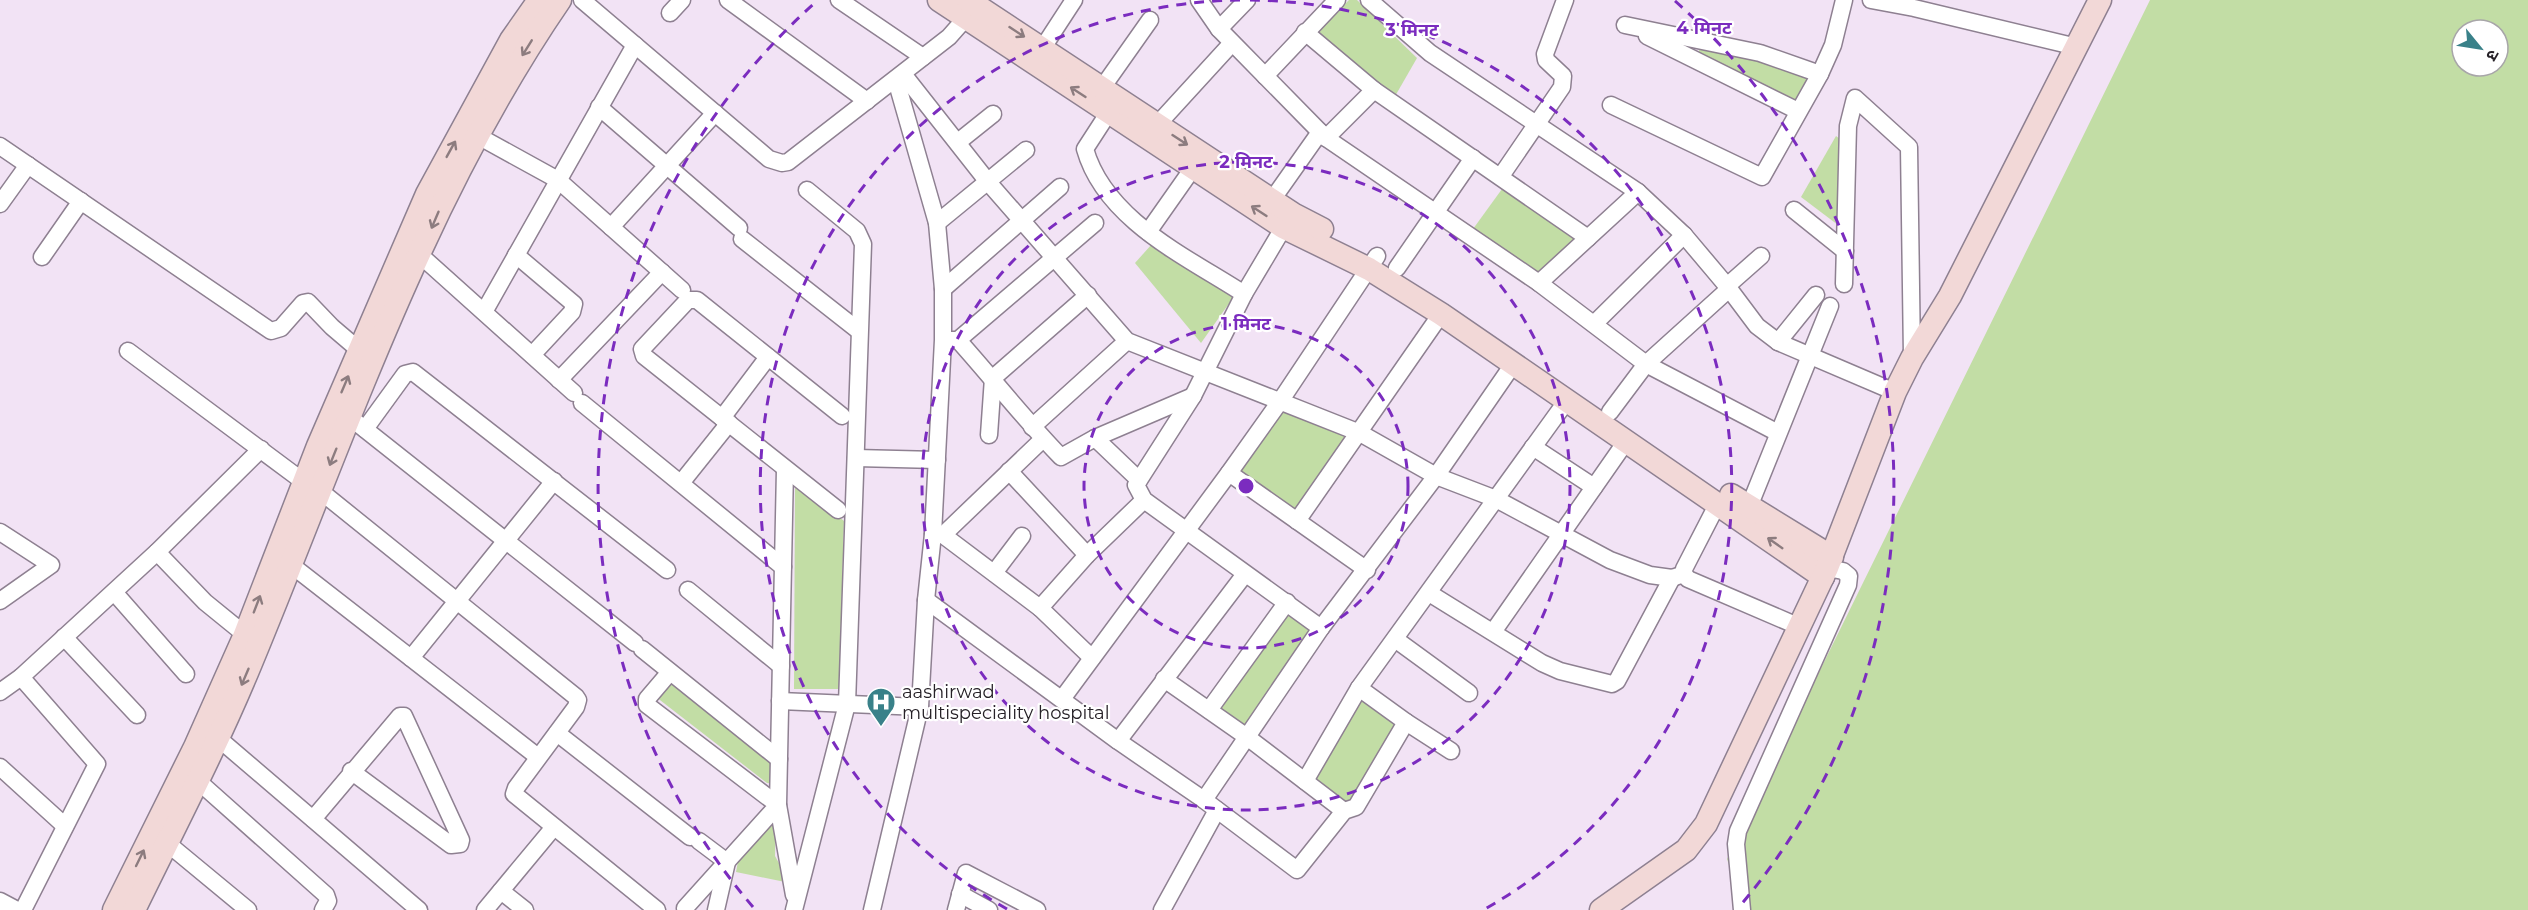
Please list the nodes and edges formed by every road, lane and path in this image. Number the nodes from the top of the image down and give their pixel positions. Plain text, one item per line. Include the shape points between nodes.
1 (539, 0) edge
2 (560, 0) edge
3 (582, 0) edge
4 (728, 0) edge
5 (839, 0) edge
6 (939, 0) edge
7 (1074, 0) edge
8 (1199, 0) edge
9 (1247, 0) edge
10 (1337, 0) edge
11 (1369, 0) edge
12 (1565, 0) edge
13 (1844, 0) edge
14 (1871, 0) edge
15 (2100, 0) edge
16 (1913, 4) edge
17 (973, 6) edge
18 (1150, 20) dead end
19 (1219, 29) junction
20 (1305, 32) junction
21 (1232, 43) junction
22 (635, 45) junction
23 (2077, 47) junction
24 (1042, 49) junction
25 (923, 57) junction
26 (1820, 74) junction
27 (1265, 76) junction
28 (900, 77) junction
29 (1102, 88) junction
30 (1374, 90) junction
31 (867, 101) junction
32 (1611, 105) dead end
33 (599, 107) junction
34 (1798, 111) junction
35 (1108, 112) junction
36 (715, 113) junction
37 (993, 114) dead end
38 (1535, 123) junction
39 (1157, 125) junction
40 (1323, 135) junction
41 (478, 136) junction
42 (958, 142) junction
43 (0, 146) edge
44 (1026, 150) dead end
45 (1473, 158) junction
46 (28, 165) junction
47 (667, 166) junction
48 (1193, 168) junction
49 (1501, 176) junction
50 (558, 180) junction
51 (988, 182) junction
52 (1060, 187) dead end
53 (807, 190) dead end
54 (1638, 192) junction
55 (1272, 200) junction
56 (81, 201) junction
57 (0, 204) edge
58 (1794, 210) dead end
59 (1436, 211) junction
60 (1022, 220) junction
61 (1288, 220) junction
62 (937, 223) junction
63 (1095, 223) dead end
64 (611, 227) junction
65 (1148, 232) junction
66 (1684, 235) junction
67 (1588, 238) junction
68 (1845, 251) junction
69 (420, 255) junction
70 (516, 255) junction
71 (1761, 256) dead end
72 (42, 257) dead end
73 (1053, 257) junction
74 (1373, 263) junction
75 (1397, 268) junction
76 (662, 272) junction
77 (1539, 283) junction
78 (1845, 284) dead end
79 (1728, 287) junction
80 (943, 289) junction
81 (682, 290) dead end
82 (1244, 294) junction
83 (1088, 295) junction
84 (1816, 295) dead end
85 (1830, 306) dead end
86 (484, 312) junction
87 (1441, 314) junction
88 (1594, 324) junction
89 (860, 331) junction
90 (950, 340) junction
91 (1127, 341) junction
92 (1778, 342) junction
93 (359, 350) junction
94 (128, 351) dead end
95 (531, 355) junction
96 (768, 357) junction
97 (1808, 357) junction
98 (1912, 358) junction
99 (1514, 363) junction
100 (1646, 364) junction
101 (1204, 370) junction
102 (993, 378) junction
103 (559, 380) junction
104 (1895, 393) junction
105 (1192, 396) junction
106 (1568, 399) junction
107 (1281, 400) junction
108 (1610, 412) junction
109 (842, 416) dead end
110 (725, 421) junction
111 (357, 423) junction
112 (1037, 433) junction
113 (1360, 433) junction
114 (1778, 433) junction
115 (989, 435) dead end
116 (1095, 438) junction
117 (1627, 440) junction
118 (1533, 447) junction
119 (261, 449) junction
120 (856, 458) junction
121 (937, 460) junction
122 (786, 469) junction
123 (1009, 471) junction
124 (1229, 473) junction
125 (1436, 476) junction
126 (1139, 480) junction
127 (554, 482) junction
128 (681, 483) junction
129 (312, 486) junction
130 (1594, 487) junction
131 (1496, 499) junction
132 (1144, 500) junction
133 (1718, 503) junction
134 (1749, 507) junction
135 (838, 510) dead end
136 (1297, 521) junction
137 (0, 531) edge
138 (1187, 532) junction
139 (1562, 534) junction
140 (938, 535) junction
141 (1022, 537) dead end
142 (506, 541) junction
143 (157, 552) junction
144 (1086, 555) junction
145 (290, 564) junction
146 (783, 567) junction
147 (1827, 567) junction
148 (668, 570) dead end
149 (1367, 570) junction
150 (994, 573) junction
151 (1245, 574) junction
152 (1678, 576) junction
153 (688, 590) dead end
154 (114, 592) junction
155 (1429, 593) junction
156 (926, 600) junction
157 (0, 601) edge
158 (457, 601) junction
159 (1287, 602) junction
160 (1040, 608) junction
161 (1800, 627) junction
162 (1321, 628) junction
163 (1493, 632) junction
164 (64, 637) junction
165 (1395, 639) junction
166 (251, 640) junction
167 (411, 658) junction
168 (1092, 658) junction
169 (781, 666) junction
170 (670, 672) junction
171 (186, 674) dead end
172 (21, 677) junction
173 (1164, 679) junction
174 (1359, 688) junction
175 (0, 692) edge
176 (1469, 693) dead end
177 (1062, 699) junction
178 (780, 701) junction
179 (848, 704) junction
180 (920, 707) junction
181 (1209, 711) junction
182 (137, 715) dead end
183 (1406, 722) junction
184 (556, 733) junction
185 (1247, 737) junction
186 (218, 738) junction
187 (1118, 741) junction
188 (1451, 751) dead end
189 (538, 757) junction
190 (779, 759) junction
191 (351, 771) junction
192 (1, 772) edge
193 (198, 781) junction
194 (1305, 781) junction
195 (778, 805) junction
196 (1211, 805) junction
197 (1344, 811) junction
198 (313, 819) junction
199 (66, 826) junction
200 (554, 827) junction
201 (167, 843) junction
202 (727, 862) junction
203 (501, 891) junction
204 (0, 901) edge
205 (958, 902) edge
206 (795, 906) edge
207 (685, 908) dead end
208 (132, 909) edge
209 (17, 910) edge
210 (23, 910) edge
211 (248, 910) edge
212 (323, 910) edge
213 (419, 910) edge
214 (485, 910) edge
215 (525, 910) edge
216 (657, 910) edge
217 (716, 910) edge
218 (872, 910) edge
219 (989, 910) edge
220 (1037, 910) edge
221 (1162, 910) edge
222 (1601, 910) edge
223 (1742, 910) edge

93 -> 1 street via 427,194 511,40
2 -> 41 street via 526,49
3 - 22 street
4 - 31 street
5 - 25 street
6 - 17 street
7 - 24 street
8 - 19 street
9 - 19 street
10 - 20 street
11 - 38 street via 1430,53
12 - 38 street via 1545,54 1546,60 1563,76 1563,82 1558,95
13 - 26 street via 1833,45
14 - 16 street
15 - 23 street
16 - 23 street
17 -> 24 street
17 - 25 street
35 -> 17 street
18 - 29 street
19 - 21 street
20 - 27 street
20 - 30 street
21 - 27 street
21 - 39 street
22 - 33 street
22 - 36 street
23 - 98 street via 1950,296
24 - 29 street
25 - 28 street
26 - 34 street
26 - 34 street via 1760,53 1625,25
27 - 40 street
28 - 31 street
28 - 42 street
28 - 62 street
29 - 39 street
30 - 40 street
30 - 45 street
31 - 36 street via 782,163 769,159
32 - 34 street via 1762,177
33 - 47 street
33 - 50 street
35 - 48 street
35 - 65 street via 1085,149 1089,164 1119,205
36 - 47 street
37 - 42 street
38 - 49 street
38 - 54 street
39 -> 55 street
40 - 55 street
40 - 59 street
41 - 50 street
41 -> 69 street via 442,201
42 - 51 street
43 - 46 street
44 - 51 street
45 - 49 street
45 - 59 street
46 - 56 street
46 - 57 street
47 - 64 street
47 - 89 street via 740,233
61 -> 48 street
48 - 65 street
49 - 67 street
50 - 64 street
50 - 70 street
51 - 60 street
51 - 62 street
52 - 60 street
53 - 89 street via 861,236
54 - 66 street
54 - 67 street
55 - 61 street
56 - 72 street
56 - 93 street via 271,331 281,328 308,302
58 - 68 street
59 - 75 street
59 - 77 street
60 - 73 street
60 - 80 street
61 - 74 street
61 - 82 street
62 - 80 street
63 - 73 street
64 - 76 street
65 - 82 street
66 - 79 street
66 - 88 street
67 - 77 street
68 - 78 street
68 - 98 street via 1848,126 1855,98 1909,147
69 - 86 street
69 - 111 street
70 - 86 street
70 - 95 street via 574,304 572,312
71 - 79 street
73 - 83 street
73 - 90 street
74 - 75 street
74 - 87 street
74 - 107 street
75 - 108 street via 1572,390
76 - 81 street
76 - 103 street
77 - 88 street
79 - 92 street via 1757,326
79 - 100 street
80 - 90 street
82 - 101 street
83 - 91 street
83 - 102 street
84 - 92 street
85 - 97 street
86 - 95 street
87 - 99 street
87 - 113 street
88 - 100 street
89 - 120 street
90 - 102 street
90 - 121 street
91 - 101 street
91 - 112 street
92 - 97 street
129 -> 93 street
94 - 119 street
95 - 103 street
96 - 109 street
96 - 110 street
96 - 110 street via 692,299 642,349 644,356
97 - 104 street
97 - 114 street
98 - 104 street
99 - 106 street
99 - 125 street
100 - 108 street
100 - 114 street
101 - 105 street
101 - 107 street
102 - 112 street
102 - 115 street
103 - 128 street
104 - 147 street
105 - 116 street
105 - 126 street
106 - 117 street
106 - 118 street
107 - 113 street
107 - 124 street
108 - 134 street
110 - 122 street
110 - 128 street
111 - 127 street via 410,371
111 -> 129 street
111 - 142 street
112 - 116 street via 1060,457
112 - 123 street
113 - 125 street
113 - 136 street
114 - 134 street
116 - 126 street
117 - 130 street
117 - 133 street
118 - 130 street
118 - 131 street
119 - 129 street
119 - 143 street
120 - 121 street
120 - 179 street
121 - 140 street
122 - 135 street
122 - 146 street
123 - 140 street
123 - 144 street
124 - 136 street
124 - 138 street
125 - 131 street
125 - 149 street
126 - 132 street via 1136,485
127 - 142 street
127 - 148 street
128 - 146 street
129 - 145 street
129 - 158 street
166 -> 129 street
130 - 139 street
131 - 139 street
131 - 155 street
132 - 138 street
132 - 144 street
147 -> 133 street
133 - 152 street
134 - 147 street
136 - 149 street
137 - 157 street via 51,566
138 - 151 street
138 - 168 street
139 - 152 street via 1610,560 1650,575
139 - 163 street
140 - 150 street
140 - 156 street
141 - 150 street
142 - 158 street
142 - 170 street
143 - 154 street
143 - 166 street via 205,602
144 - 160 street
145 - 166 street
145 - 167 street
146 - 169 street
147 - 161 street
147 - 223 street via 1843,571 1849,580 1738,831
149 - 162 street
150 - 160 street
151 - 159 street
151 - 173 street
152 - 161 street
152 - 163 street via 1612,684 1560,671
153 - 169 street
154 - 164 street
154 - 171 street
155 - 163 street
155 - 165 street
156 - 177 street
156 - 180 street
158 - 167 street
158 - 184 street via 576,697 576,707
159 - 162 street
159 - 181 street
160 - 168 street
161 - 222 street via 1701,831 1686,850
162 - 185 street
164 - 172 street
164 - 182 street
165 - 174 street
165 - 176 street
166 -> 186 street
208 -> 166 street via 195,747
167 - 189 street
168 - 177 street
169 - 178 street
170 - 190 street
170 - 195 street via 647,705
172 - 175 street
172 - 199 street via 97,764
173 - 181 street
173 - 187 street
174 - 183 street
174 - 194 street
177 - 187 street
178 - 179 street
178 - 190 street
179 - 180 street
179 - 206 street
180 - 218 street
181 - 185 street
183 - 188 street
183 - 197 street via 1356,807
184 - 189 street
184 - 202 street
185 - 194 street
185 - 196 street
186 - 193 street
186 - 198 street
187 - 196 street
189 - 200 street via 514,794
190 - 195 street
191 - 191 street via 452,845 460,844 404,716
191 - 198 street
192 - 199 street
193 - 201 street
193 - 212 street via 326,896 328,901
194 - 197 street
195 - 202 street
195 - 206 street
196 - 197 street via 1297,870
196 - 221 street
198 - 213 street
199 - 210 street
200 - 203 street
200 - 216 street
201 - 208 street
201 - 211 street
202 - 207 street
202 - 217 street
203 - 214 street
203 - 215 street
204 - 209 street
205 - 219 street
205 - 220 street via 966,873

